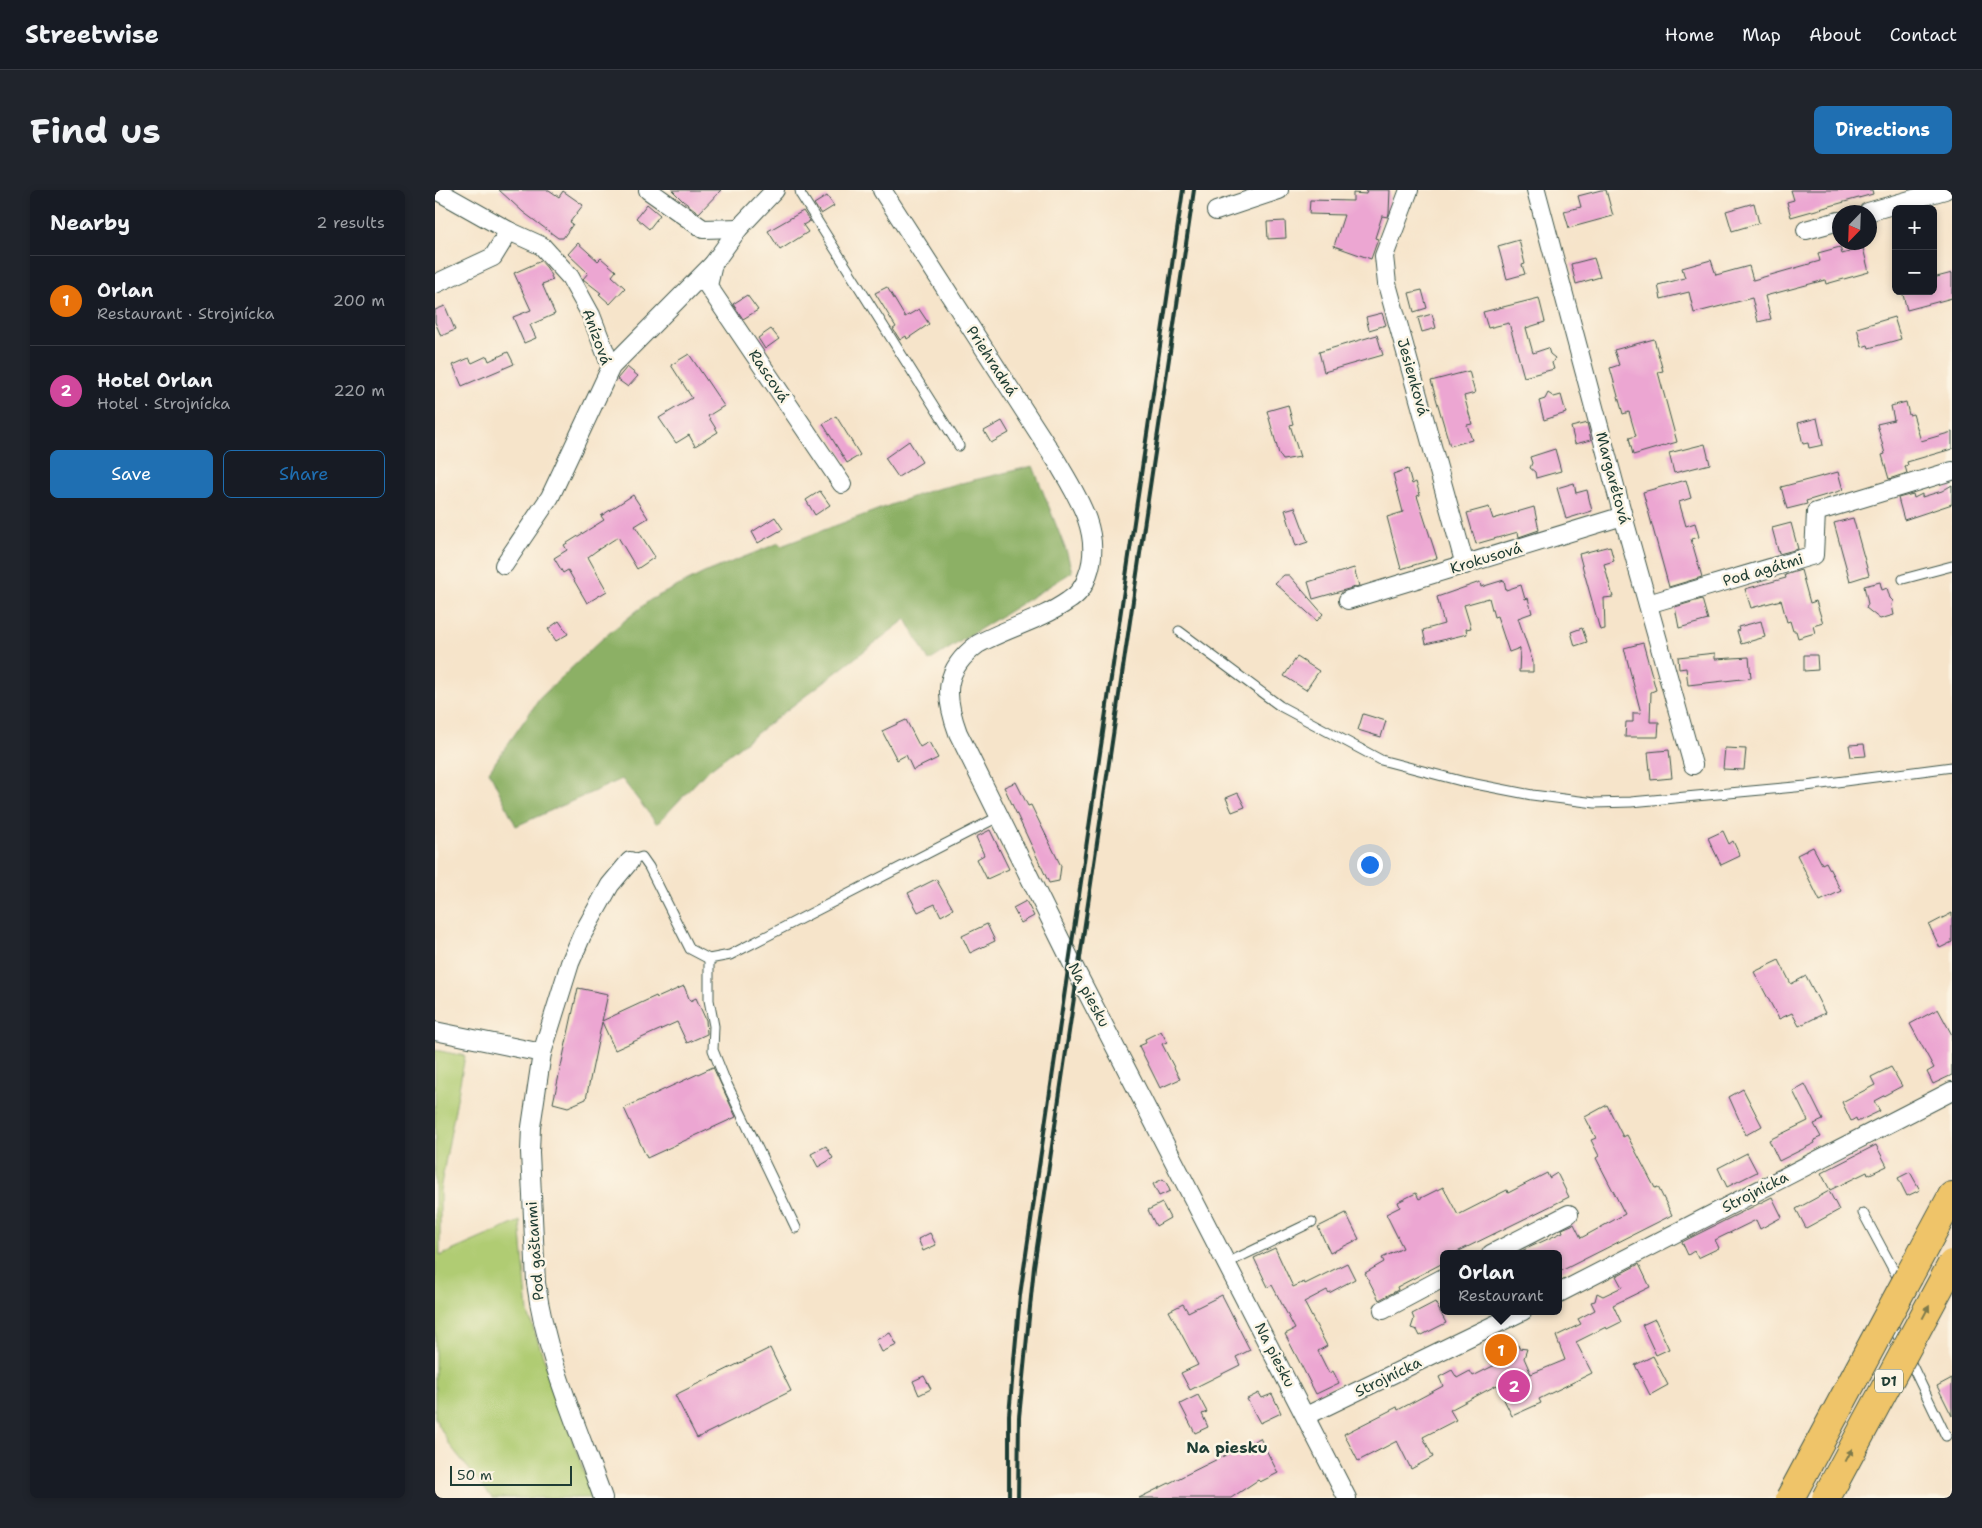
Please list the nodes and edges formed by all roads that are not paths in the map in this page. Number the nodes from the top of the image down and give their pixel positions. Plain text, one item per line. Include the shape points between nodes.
1 (435, 190) edge
2 (648, 190) edge
3 (775, 190) edge
4 (800, 190) edge
5 (882, 190) edge
6 (1279, 190) edge
7 (1409, 190) edge
8 (1536, 190) edge
9 (1945, 190) edge
10 (1877, 209) edge
11 (1216, 211) dead end
12 (1832, 223) edge
13 (739, 228) junction
14 (1807, 230) dead end
15 (509, 231) junction
16 (713, 264) junction
17 (435, 284) edge
18 (611, 367) junction
19 (959, 446) dead end
20 (1952, 471) edge
21 (842, 484) dead end
22 (1623, 516) junction
23 (1092, 538) joint
24 (504, 565) dead end
25 (1465, 565) junction
26 (1952, 566) edge
27 (1903, 579) dead end
28 (1348, 600) dead end
29 (1648, 604) junction
30 (1179, 630) dead end
31 (1693, 765) dead end
32 (1952, 767) edge
33 (1000, 816) junction
34 (630, 861) joint
35 (709, 959) junction
36 (435, 1031) edge
37 (542, 1054) junction
38 (1952, 1092) edge
39 (1952, 1196) edge
40 (1863, 1213) dead end
41 (1569, 1214) dead end
42 (1312, 1222) dead end
43 (796, 1228) dead end
44 (1511, 1249) edge
45 (1227, 1263) junction
46 (1952, 1264) edge
47 (1440, 1280) edge
48 (1562, 1291) edge
49 (1909, 1300) dead end
50 (1383, 1310) dead end
51 (1515, 1315) edge
52 (1894, 1329) dead end
53 (1306, 1416) junction
54 (1946, 1436) dead end
55 (603, 1498) edge
56 (1347, 1498) edge
57 (1790, 1498) edge
58 (1826, 1498) edge

1 - 15 street, Anízová
2 - 13 street via 703,229
3 - 13 street
4 - 19 lane
5 - 23 street, Priehradná via 1060,467 1080,504
6 - 11 street
7 - 25 street, Jesienková via 1384,256 1387,284
8 - 22 street, Margarétová
9 - 10 street
12 - 14 street
13 - 16 street
15 - 17 street via 493,257
15 - 18 street, Anízová via 542,246 570,277 591,315
16 - 18 street
16 - 21 street, Rascová via 708,286
18 - 24 street, Anízová via 550,497
20 - 29 street, Pod agátmi via 1816,512 1815,555
22 - 25 street, Krokusová
22 - 29 street, Margarétová
23 - 33 street, Na piesku via 1091,568 1076,595 978,644 961,660 951,677 948,696 953,718
25 - 28 street, Krokusová
26 - 27 lane
29 - 31 street, Margarétová
30 - 32 lane via 1280,706 1381,760 1465,782 1533,795 1595,803 1631,802 1806,786
33 - 35 lane via 730,954
33 - 45 street, Na piesku
34 - 35 lane via 642,857 690,949
34 - 37 street, Pod gaštanmi via 610,885 582,935
35 - 43 lane via 713,1050
36 - 37 street
37 - 55 street, Pod gaštanmi via 530,1152 536,1283 552,1355
38 - 48 street, Strojnícka
39 - 57 highway, D1, bridge
40 - 49 lane
41 - 44 street
42 - 45 lane
45 - 53 street, Na piesku
58 -> 46 highway, D1, bridge
47 - 50 street
51 - 53 street, Strojnícka
52 - 54 lane
53 - 56 street, Na piesku

